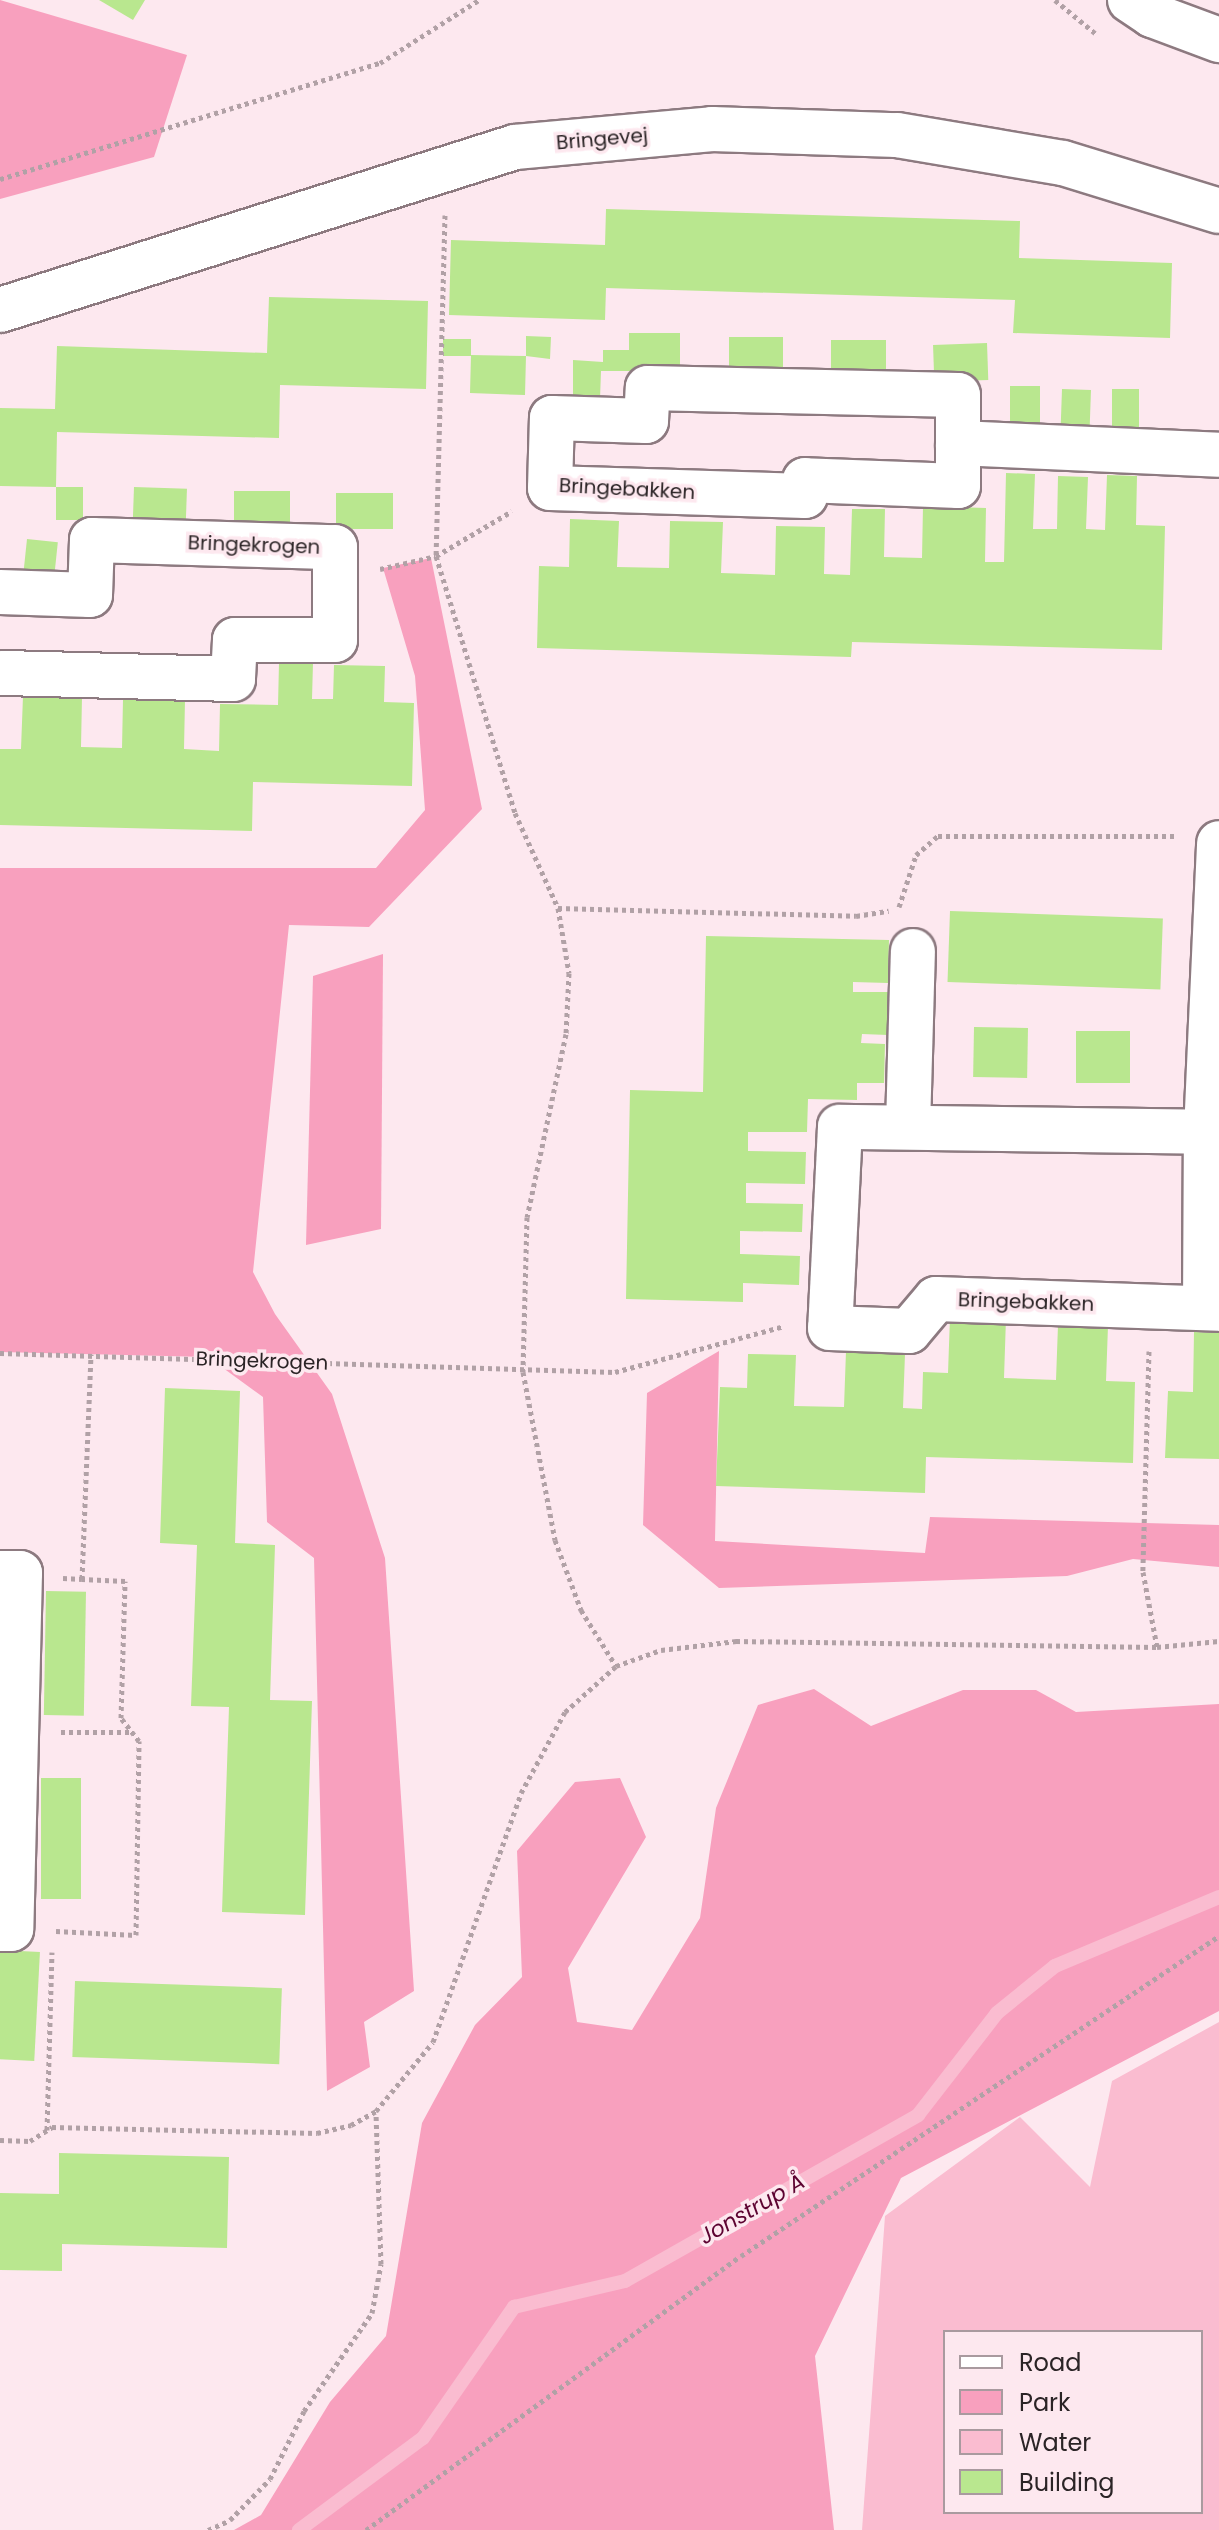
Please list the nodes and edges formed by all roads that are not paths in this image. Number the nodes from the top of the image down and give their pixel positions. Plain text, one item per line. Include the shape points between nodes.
1 (1130, 0) edge
2 (1219, 40) edge
3 (1219, 211) edge
4 (0, 310) edge
5 (958, 443) junction
6 (1219, 455) edge
7 (0, 592) edge
8 (0, 673) edge
9 (1205, 839) edge
10 (913, 951) road end
11 (908, 1127) junction
12 (1212, 1132) edge
13 (1212, 1309) edge
14 (0, 1573) edge
15 (0, 1929) edge

1 - 2 street via 1152,15
3 - 4 street, Bringevej via 1063,163 897,135 712,129 515,147
5 - 5 street, Bringebakken via 958,395 648,388 646,421 552,418 550,488 805,496 805,480 958,486
5 - 6 street
7 - 8 street, Bringekrogen via 90,595 92,540 335,547 335,640 235,640 233,679
9 - 12 street, Bringebakken
10 - 11 street
11 - 12 street
11 - 13 street, Bringebakken via 840,1127 830,1328 909,1331 936,1299
12 - 13 street, Bringebakken
14 - 15 street via 20,1573 11,1929

